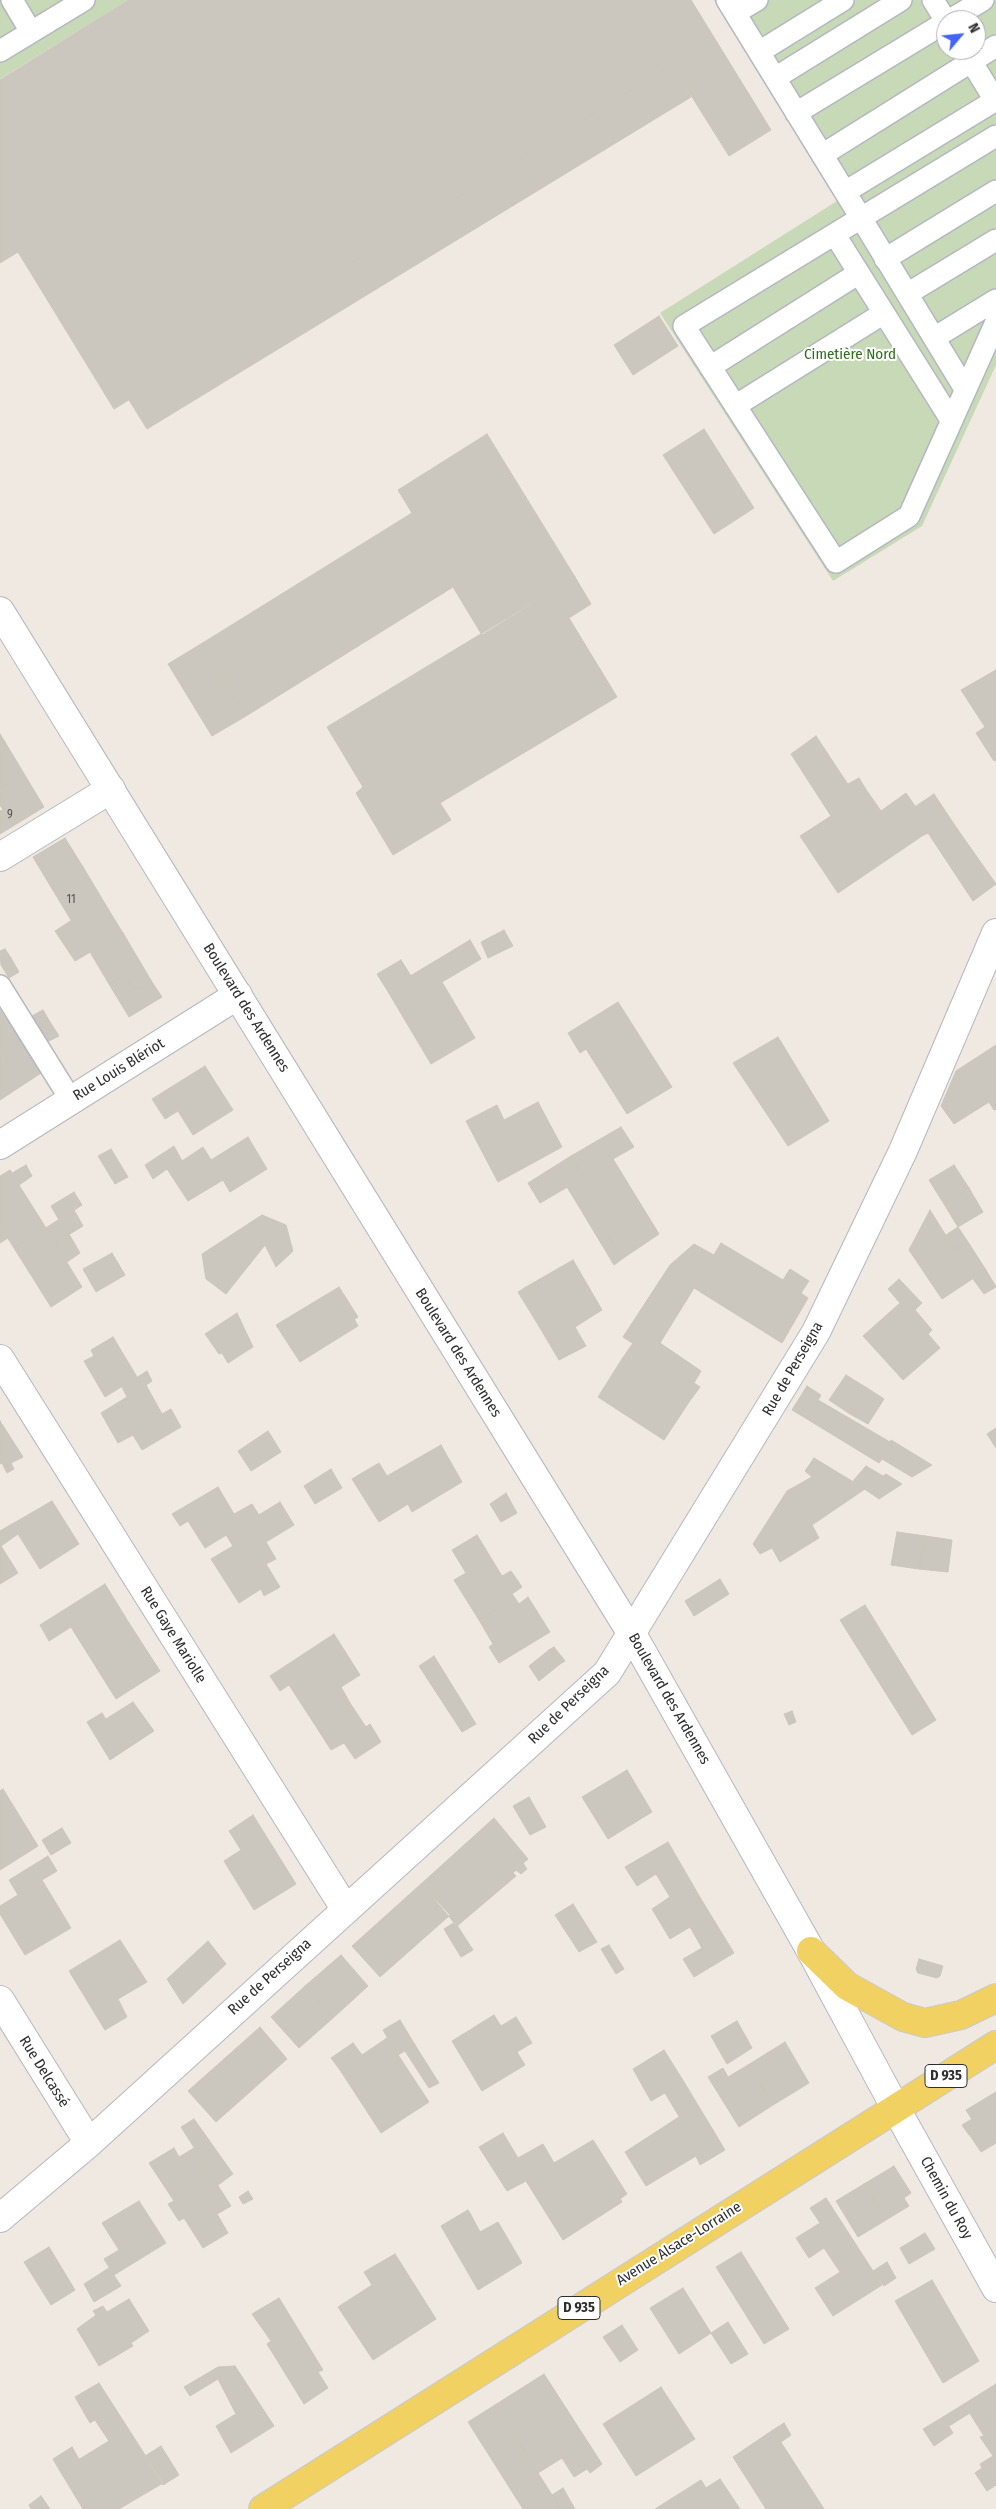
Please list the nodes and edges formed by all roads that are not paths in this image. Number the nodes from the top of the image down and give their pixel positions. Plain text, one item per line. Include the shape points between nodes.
1 (12, 0) edge
2 (84, 0) edge
3 (756, 0) edge
4 (843, 0) edge
5 (901, 0) edge
6 (983, 0) edge
7 (731, 7) edge
8 (966, 10) edge
9 (936, 28) edge
10 (31, 32) junction
11 (0, 51) edge
12 (759, 52) junction
13 (961, 60) edge
14 (970, 60) edge
15 (775, 78) junction
16 (996, 101) edge
17 (796, 113) junction
18 (996, 136) edge
19 (822, 155) junction
20 (996, 191) edge
21 (845, 192) junction
22 (861, 218) junction
23 (835, 235) junction
24 (996, 240) edge
25 (886, 259) junction
26 (859, 273) junction
27 (907, 294) junction
28 (996, 300) edge
29 (884, 313) junction
30 (996, 322) edge
31 (934, 338) junction
32 (710, 367) junction
33 (965, 389) junction
34 (735, 406) junction
35 (951, 420) junction
36 (0, 611) edge
37 (111, 789) junction
38 (0, 857) edge
39 (996, 933) edge
40 (0, 986) edge
41 (238, 994) junction
42 (71, 1100) junction
43 (0, 1145) edge
44 (0, 1359) edge
45 (632, 1634) junction
46 (346, 1910) junction
47 (811, 1951) junction
48 (996, 1998) edge
49 (0, 2000) edge
50 (996, 2045) edge
51 (895, 2107) junction
52 (89, 2143) junction
53 (0, 2218) edge
54 (996, 2288) edge
55 (263, 2509) edge

1 - 10 lane
2 - 10 lane
3 - 7 lane
4 - 12 lane
5 - 15 lane
6 - 8 lane
7 - 12 lane
9 - 17 lane
10 - 11 lane
12 - 15 lane
13 - 19 lane
14 - 16 lane
15 - 17 lane
16 - 21 lane
17 - 19 lane
18 - 22 lane
19 - 21 lane
20 - 25 lane
21 - 22 lane
22 - 23 lane
22 - 25 lane
23 - 26 lane
23 - 32 lane via 684,326
24 - 27 lane
25 - 27 lane
26 - 29 lane
26 - 32 lane
27 - 31 lane
28 - 31 lane
29 - 34 lane
29 - 35 lane
30 - 33 lane
31 - 33 lane
32 - 34 lane
33 - 35 lane
34 - 35 lane via 836,562 908,516
36 - 37 street, Boulevard des Ardennes
37 - 38 street
37 - 41 street, Boulevard des Ardennes
39 - 45 street, Rue de Perseigna via 903,1151 816,1332
40 - 42 lane
41 - 42 street, Rue Louis Blériot
41 - 45 street, Boulevard des Ardennes
42 - 43 street, Rue Louis Blériot
44 - 46 street, Rue Gaye Mariolle
45 - 46 street, Rue de Perseigna via 607,1672
45 - 47 street, Boulevard des Ardennes
46 - 52 street, Rue de Perseigna
47 - 48 main road via 847,1986 903,2018 925,2023 962,2015
47 - 51 street, Boulevard des Ardennes
49 - 52 street, Rue Delcassé
50 - 51 main road, Avenue Alsace-Lorraine / D 935
51 - 54 street, Chemin du Roy
51 - 55 main road, Avenue Alsace-Lorraine / D 935
52 - 53 street, Rue de Perseigna

